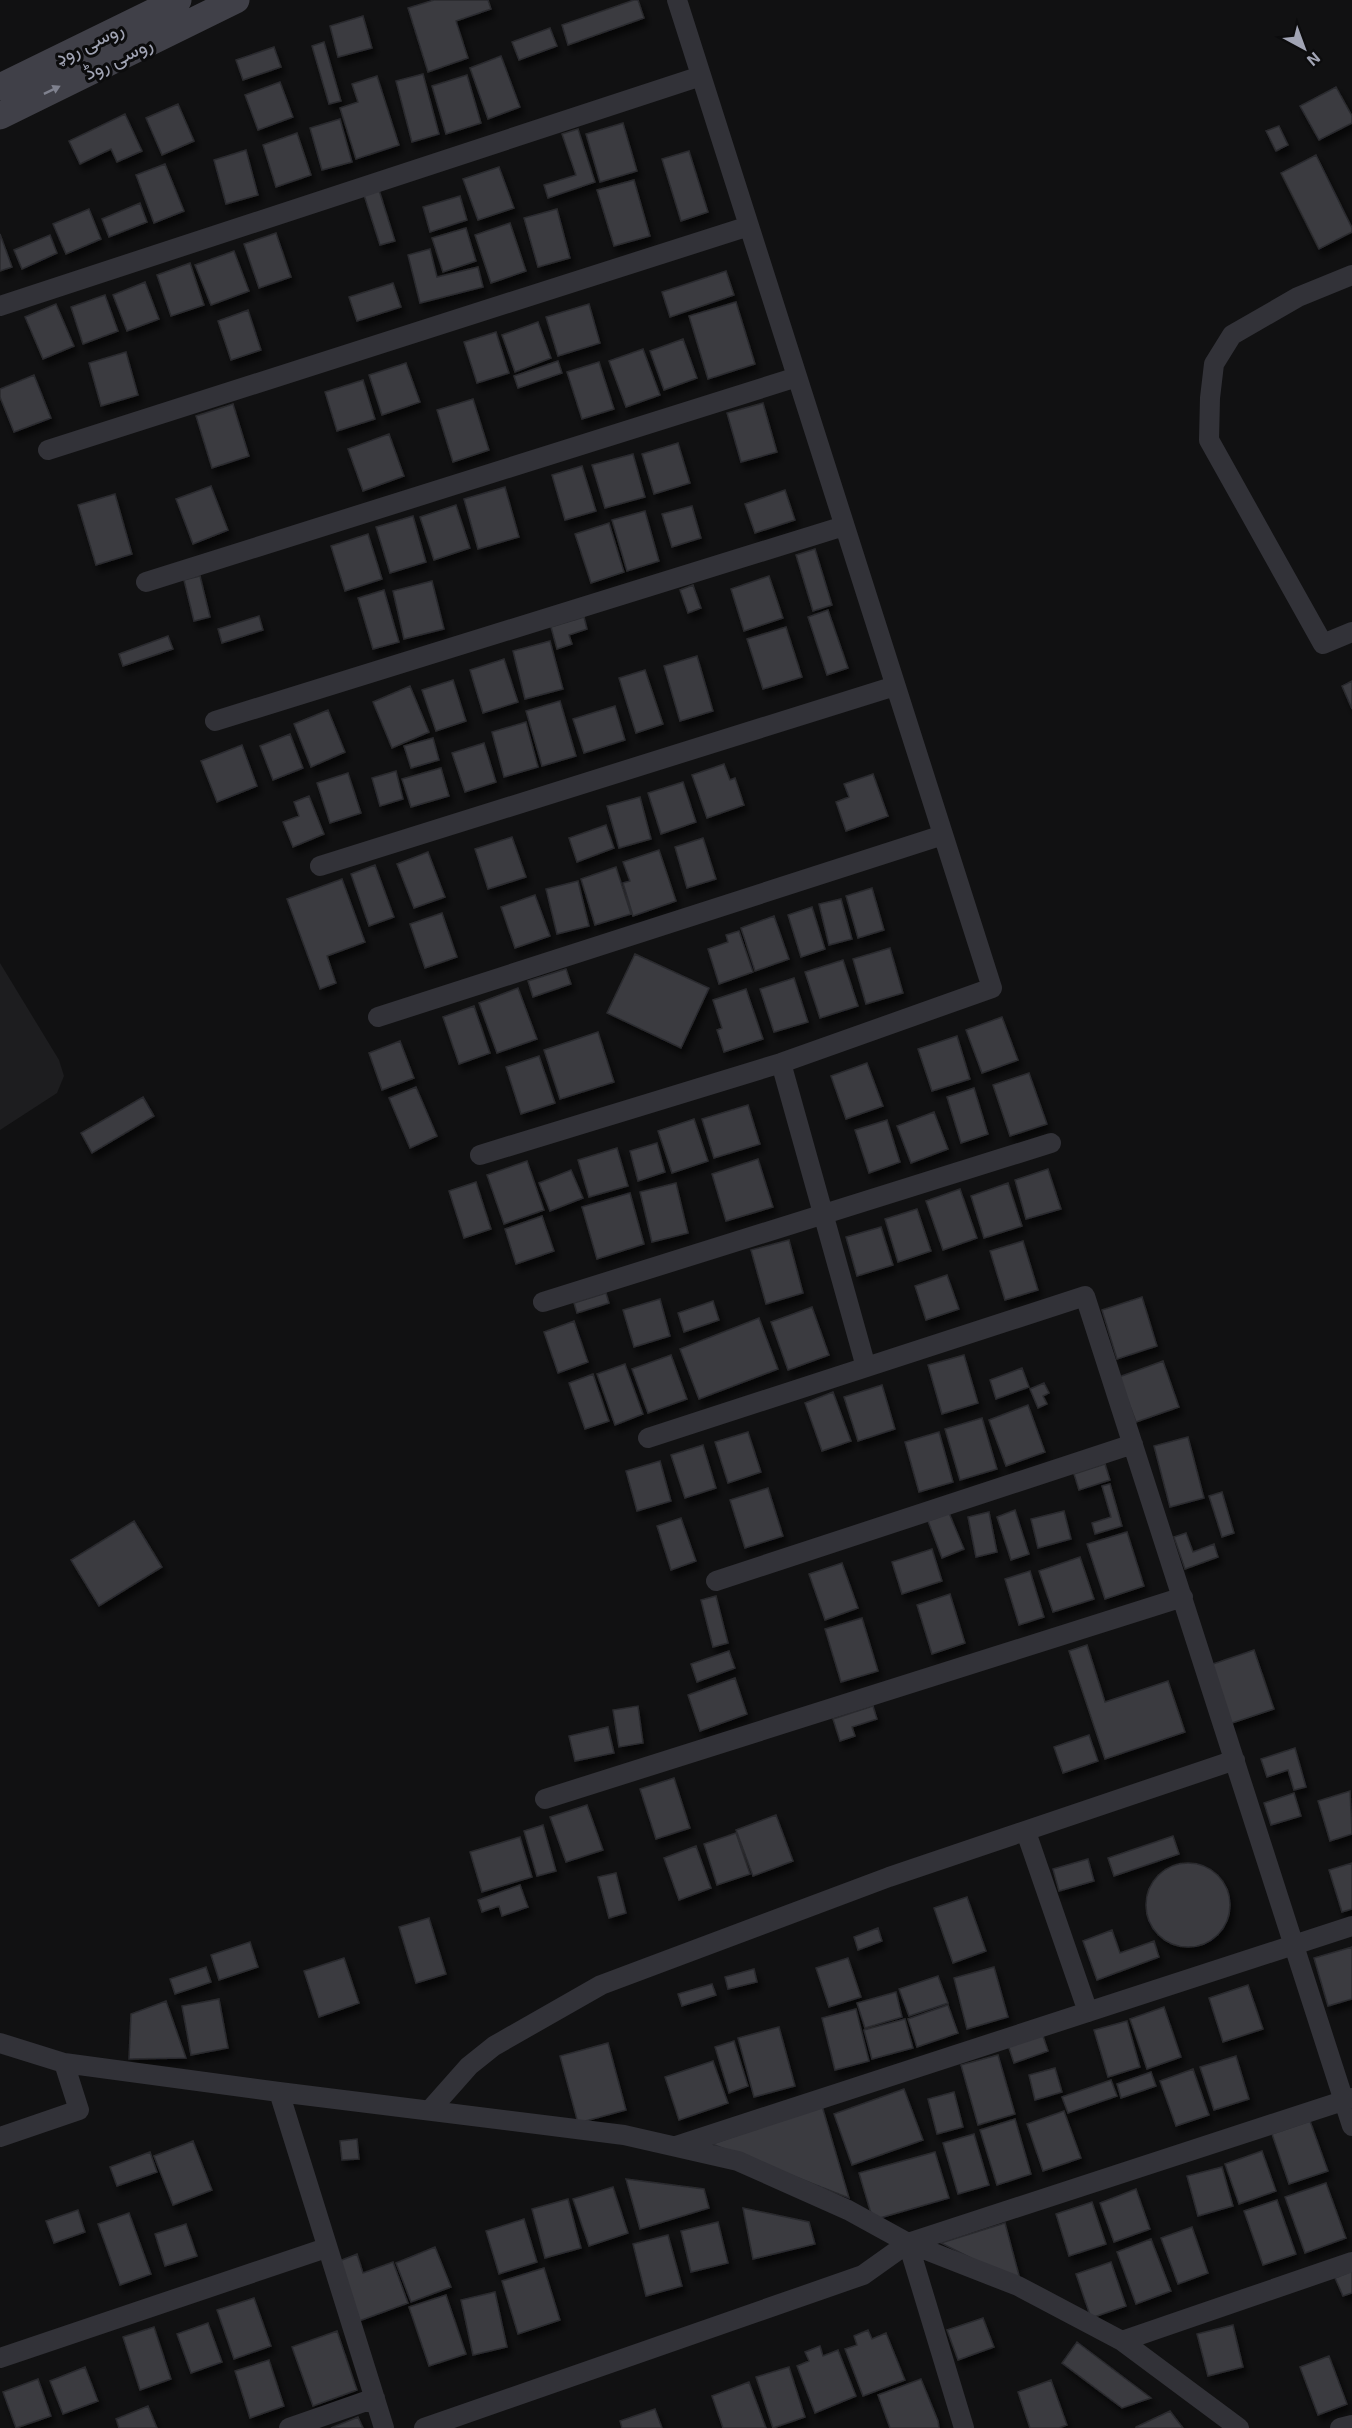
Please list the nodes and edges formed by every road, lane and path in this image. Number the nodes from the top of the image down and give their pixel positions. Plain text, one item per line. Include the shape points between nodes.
1 (177, 0) edge
2 (236, 0) edge
3 (676, 0) edge
4 (701, 76) junction
5 (0, 87) edge
6 (0, 116) edge
7 (748, 226) junction
8 (1352, 275) edge
9 (0, 306) edge
10 (797, 377) junction
11 (48, 450) dead end
12 (844, 526) junction
13 (147, 582) dead end
14 (1352, 632) edge
15 (895, 686) junction
16 (214, 721) dead end
17 (943, 835) junction
18 (320, 866) dead end
19 (378, 1017) dead end
20 (781, 1063) junction
21 (1051, 1143) dead end
22 (480, 1155) dead end
23 (823, 1214) junction
24 (543, 1302) dead end
25 (866, 1367) junction
26 (648, 1438) dead end
27 (1133, 1444) junction
28 (716, 1581) dead end
29 (1183, 1597) junction
30 (1235, 1760) junction
31 (545, 1799) dead end
32 (1026, 1832) junction
33 (1352, 1926) edge
34 (1296, 1946) junction
35 (1088, 2012) junction
36 (0, 2043) edge
37 (64, 2063) junction
38 (279, 2092) junction
39 (1349, 2099) edge
40 (430, 2110) junction
41 (1352, 2126) edge
42 (0, 2137) edge
43 (674, 2146) junction
44 (908, 2243) junction
45 (326, 2248) junction
46 (1352, 2262) edge
47 (1122, 2342) junction
48 (0, 2358) edge
49 (375, 2398) junction
50 (1352, 2425) edge
51 (289, 2428) edge
52 (384, 2428) edge
53 (423, 2428) edge
54 (964, 2428) edge
55 (1239, 2428) edge
56 (1340, 2428) edge

1 - 5 main road, روسی روډ
6 -> 2 main road, روسی روڈ
3 - 4 street
4 - 7 street
4 - 9 street
7 - 10 street
7 - 11 street
8 - 14 street via 1298,297 1232,335 1214,364 1209,440 1323,644
10 - 12 street
10 - 13 street
12 - 15 street
12 - 16 street
15 - 17 street
15 - 18 street
17 - 19 street
17 - 20 street via 992,988
20 - 22 street
20 - 23 street
21 - 23 street
23 - 24 street
23 - 25 street
25 - 26 street
25 - 27 street via 1085,1296
27 - 28 street
27 - 29 street
29 - 30 street
29 - 31 street
30 - 32 street
30 - 34 street
32 - 35 street
32 - 40 street via 889,1876 601,1985 494,2046 469,2066
33 - 34 street
34 - 35 street
34 - 39 street
35 - 43 street
36 - 37 street
37 - 38 street
37 - 42 street via 79,2110
38 - 40 street
38 - 45 street
39 - 41 street
39 - 44 street
40 - 43 street via 624,2135
43 - 44 street via 738,2161 848,2210
44 - 47 street via 1018,2286
44 - 53 street via 863,2275
44 - 54 street
45 - 48 street
45 - 49 street
46 - 47 street
47 - 55 street
49 - 51 street
49 - 52 street
50 - 56 street

